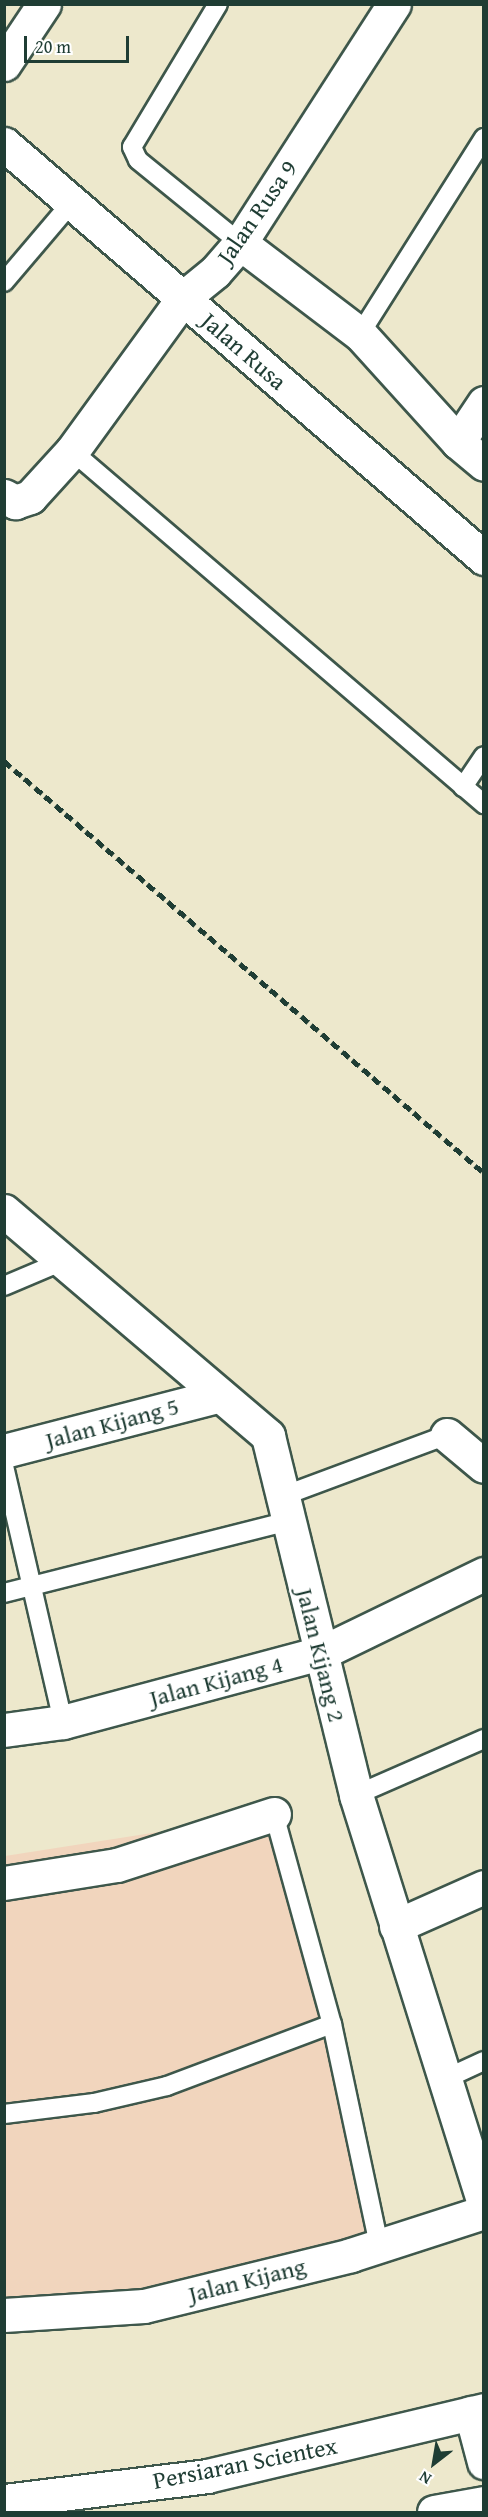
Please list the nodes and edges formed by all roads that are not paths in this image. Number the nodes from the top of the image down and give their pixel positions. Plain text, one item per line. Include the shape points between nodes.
1 (44, 4) edge
2 (218, 4) edge
3 (394, 4) edge
4 (4, 64) edge
5 (483, 138) edge
6 (4, 144) edge
7 (72, 202) junction
8 (240, 243) junction
9 (4, 282) edge
10 (183, 298) junction
11 (360, 334) junction
12 (483, 403) edge
13 (458, 442) junction
14 (72, 451) junction
15 (483, 464) edge
16 (5, 496) edge
17 (483, 558) edge
18 (483, 756) edge
19 (463, 787) junction
20 (483, 804) edge
21 (4, 1211) edge
22 (63, 1261) junction
23 (4, 1286) edge
24 (220, 1395) junction
25 (447, 1435) joint
26 (4, 1451) edge
27 (4, 1466) edge
28 (483, 1466) edge
29 (286, 1509) junction
30 (483, 1574) edge
31 (31, 1586) junction
32 (4, 1593) edge
33 (321, 1653) junction
34 (63, 1722) junction
35 (4, 1730) edge
36 (483, 1739) edge
37 (356, 1795) junction
38 (274, 1814) joint
39 (4, 1883) edge
40 (483, 1887) edge
41 (396, 1926) junction
42 (332, 2024) junction
43 (483, 2061) edge
44 (444, 2079) junction
45 (4, 2114) edge
46 (483, 2204) edge
47 (483, 2212) edge
48 (379, 2246) junction
49 (4, 2315) edge
50 (477, 2412) edge
51 (483, 2462) edge
52 (4, 2500) edge
53 (483, 2503) edge
54 (434, 2512) edge

1 - 4 street
2 - 8 lane via 132,147 138,160
3 - 8 street, Jalan Rusa 9
5 - 11 lane
6 - 7 street, Jalan Rusa
7 - 9 lane
7 - 10 street, Jalan Rusa
8 - 10 street, Jalan Rusa 9 via 215,272
8 - 11 street
10 - 14 street, Jalan Rusa 9
10 - 17 street, Jalan Rusa
11 - 13 street
12 - 13 street
13 - 15 street
14 - 16 street, Jalan Rusa 9 via 23,502
14 - 19 lane
18 - 19 lane
19 - 20 lane
21 - 22 street, Jalan Kijang 2
22 - 23 lane
22 - 24 street, Jalan Kijang 2
24 - 26 street, Jalan Kijang 5
24 - 29 street, Jalan Kijang 2 via 268,1436
25 - 28 street
25 - 29 lane
27 - 31 lane
29 - 31 lane
29 - 33 street, Jalan Kijang 2
30 - 33 street, Jalan Kijang 4
31 - 32 lane
31 - 34 lane
33 - 34 street, Jalan Kijang 4
33 - 37 street, Jalan Kijang 2
34 - 35 street, Jalan Kijang 4
36 - 37 lane
37 - 41 street, Jalan Kijang 2
38 - 39 street via 117,1865
38 - 42 lane
40 - 41 street
41 - 44 street, Jalan Kijang 2
42 - 45 lane via 167,2086 94,2103
42 - 48 lane
43 - 44 lane
44 - 46 street, Jalan Kijang 2
47 - 48 street, Jalan Kijang
48 - 49 street, Jalan Kijang via 144,2306
50 - 51 street
50 - 52 street, Persiaran Scientex via 207,2476
53 - 54 street

